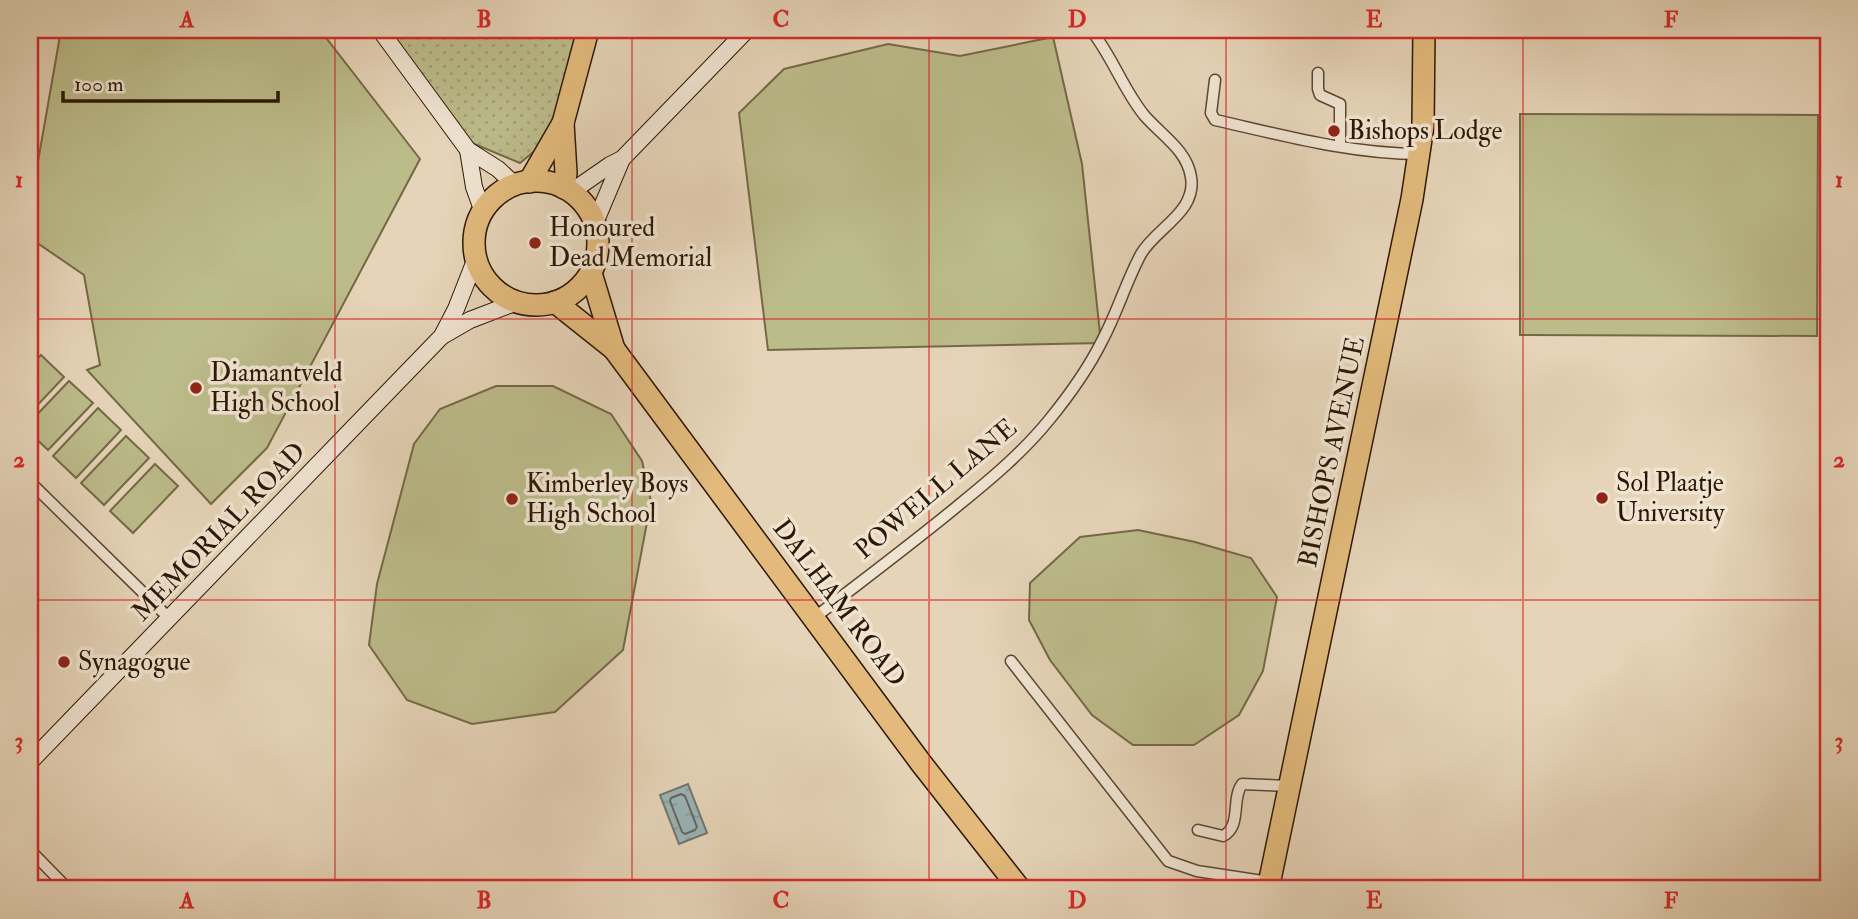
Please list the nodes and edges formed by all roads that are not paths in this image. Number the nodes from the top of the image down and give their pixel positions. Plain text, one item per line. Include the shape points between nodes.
1 (380, 30) edge
2 (587, 30) edge
3 (747, 30) edge
4 (1091, 30) edge
5 (1424, 30) edge
6 (1318, 72) dead end
7 (1214, 80) dead end
8 (563, 123) junction
9 (1340, 146) junction
10 (468, 150) junction
11 (1420, 154) junction
12 (622, 159) junction
13 (522, 184) junction
14 (567, 190) junction
15 (483, 212) junction
16 (595, 223) junction
17 (476, 258) junction
18 (591, 273) junction
19 (517, 302) junction
20 (555, 302) junction
21 (442, 336) junction
22 (614, 349) junction
23 (30, 482) edge
24 (814, 618) junction
25 (170, 619) junction
26 (1011, 661) dead end
27 (30, 762) edge
28 (1291, 786) junction
29 (1198, 830) dead end
30 (30, 850) edge
31 (1267, 887) edge
32 (68, 889) edge
33 (1020, 889) edge

1 - 10 street
2 - 8 highway
3 - 12 street
4 - 24 street, POWELL LANE via 1143,114 1180,151 1192,178 1188,202 1143,252 1103,340 1042,428 1000,471
5 - 11 highway, BISHOPS AVENUE
6 - 9 street via 1320,95 1340,104
7 - 9 street via 1211,113 1215,120
8 - 13 highway
8 - 14 highway
9 - 11 street
10 - 13 street
10 - 15 street
11 - 28 highway, BISHOPS AVENUE
12 - 14 street
12 - 16 street
13 - 14 highway via 547,183
13 - 15 highway via 503,191
14 - 16 highway via 581,200
15 - 17 highway via 475,234
16 - 18 highway via 598,246
17 - 19 highway via 486,281
17 - 21 street, MEMORIAL ROAD
18 - 20 highway via 582,286
18 - 22 highway, DALHAM ROAD
19 - 20 highway
19 - 21 street
20 - 22 highway, DALHAM ROAD
21 - 25 street, MEMORIAL ROAD
22 - 24 highway, DALHAM ROAD
23 - 25 street
24 - 33 highway, DALHAM ROAD
25 - 27 street, MEMORIAL ROAD
26 - 31 street via 1168,861
28 - 29 street via 1242,784 1226,835
28 - 31 highway, BISHOPS AVENUE
30 - 32 street

